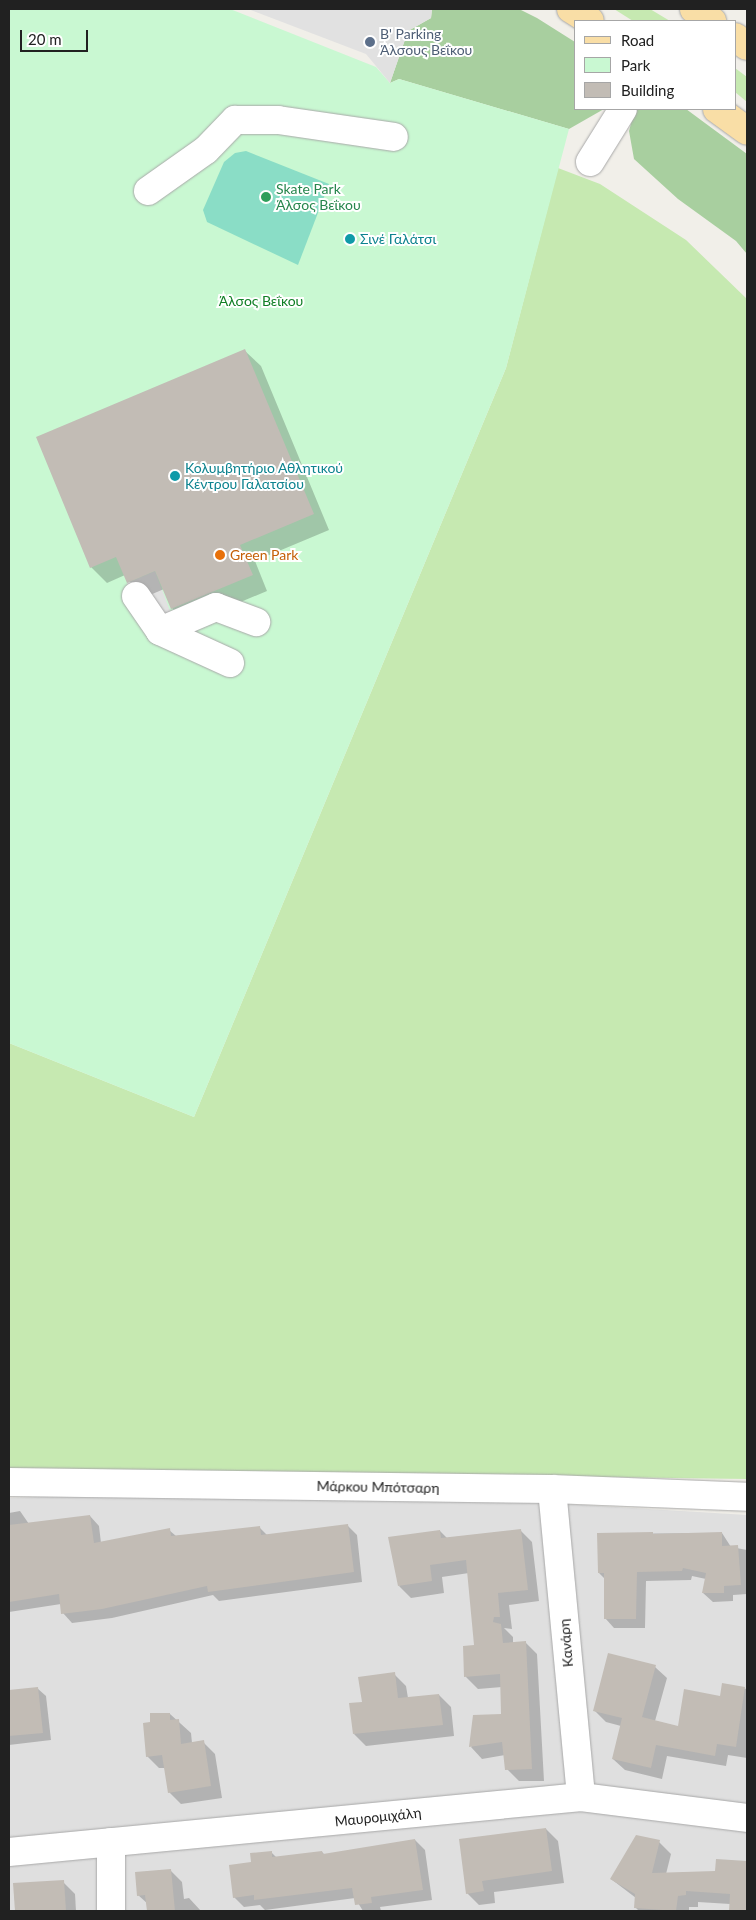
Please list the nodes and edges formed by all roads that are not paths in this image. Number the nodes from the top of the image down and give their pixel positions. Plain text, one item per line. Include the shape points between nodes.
1 (571, 9) edge
2 (588, 20) edge
3 (736, 38) edge
4 (747, 46) edge
5 (622, 110) edge
6 (718, 110) edge
7 (747, 131) edge
8 (394, 137) dead end
9 (590, 162) dead end
10 (148, 191) dead end
11 (136, 596) dead end
12 (256, 622) dead end
13 (160, 632) junction
14 (230, 663) dead end
15 (9, 1482) edge
16 (552, 1489) junction
17 (747, 1496) edge
18 (580, 1797) junction
19 (747, 1818) edge
20 (111, 1842) junction
21 (9, 1852) edge
22 (111, 1911) edge

1 - 2 main road
3 - 4 main road
5 - 9 street
6 - 7 main road
8 - 10 street via 278,120 235,120 206,150
11 - 13 street
12 - 13 street via 216,607
13 - 14 street
15 - 16 street, Μάρκου Μπότσαρη
16 - 17 street, Μάρκου Μπότσαρη
16 - 18 street, Κανάρη
18 - 19 street, Μαυρομιχάλη
18 - 20 street, Μαυρομιχάλη
20 - 21 street, Μαυρομιχάλη
20 - 22 street

